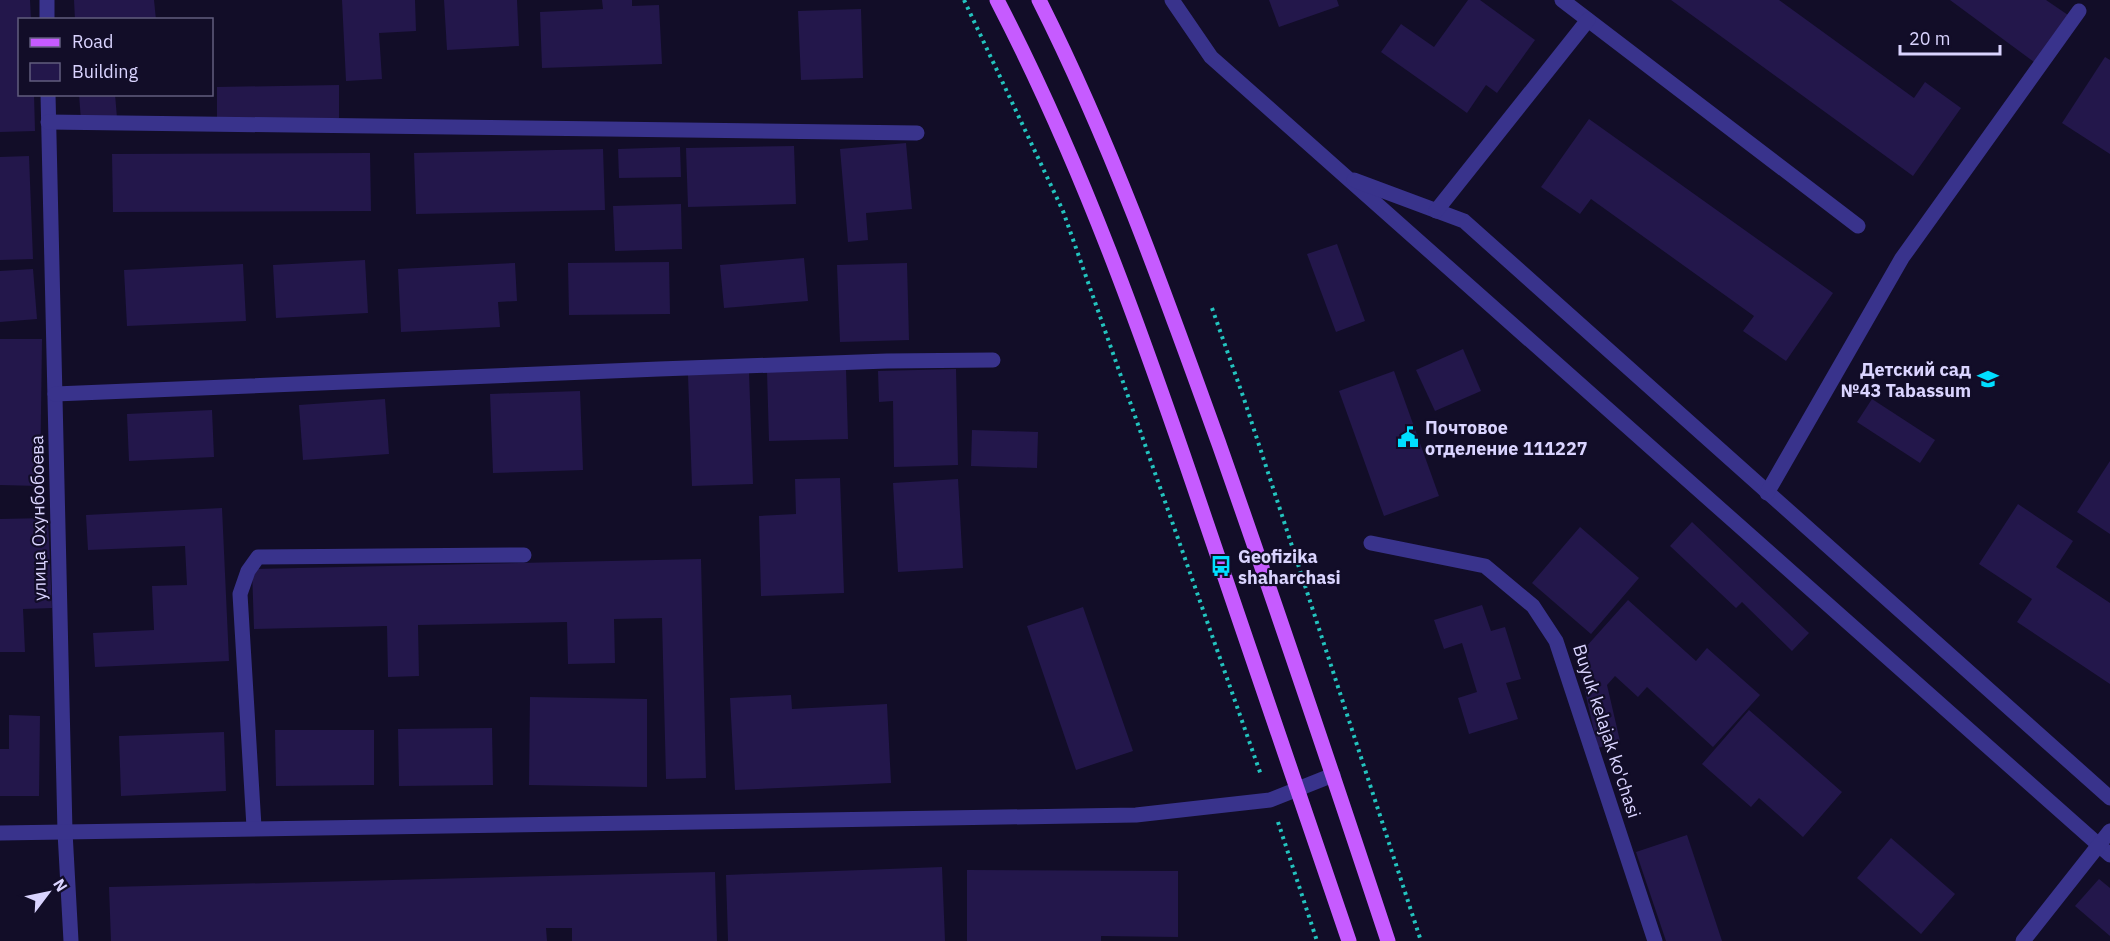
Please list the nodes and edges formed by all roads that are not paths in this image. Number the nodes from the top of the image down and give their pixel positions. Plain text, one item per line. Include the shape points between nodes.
1 (47, 0) edge
2 (997, 0) edge
3 (1039, 0) edge
4 (1172, 0) edge
5 (1562, 0) edge
6 (2079, 11) dead end
7 (47, 18) edge
8 (1588, 20) junction
9 (48, 96) edge
10 (48, 122) junction
11 (917, 133) dead end
12 (1346, 177) junction
13 (1436, 210) junction
14 (1858, 226) dead end
15 (993, 360) dead end
16 (55, 394) junction
17 (1767, 493) junction
18 (1371, 543) dead end
19 (524, 555) dead end
20 (1333, 776) junction
21 (1296, 789) junction
22 (2110, 798) edge
23 (254, 827) junction
24 (2110, 831) edge
25 (0, 832) edge
26 (65, 832) junction
27 (2105, 850) edge
28 (71, 941) edge
29 (1349, 941) edge
30 (1388, 941) edge
31 (1655, 941) edge
32 (2023, 941) edge

1 - 7 street
2 - 21 main road via 1040,86 1102,228 1160,386
3 - 20 main road via 1118,174 1179,333
4 - 12 street via 1211,57
5 - 8 street
6 - 17 street via 1902,258
8 - 13 street
8 - 14 street
9 - 10 street, улица Охунбобоева
10 - 11 street
10 - 16 street, улица Охунбобоева
12 - 13 street
12 - 27 street
13 - 17 street via 1464,221
15 - 16 street
16 - 26 street, улица Охунбобоева
17 - 22 street
18 - 31 street, Buyuk kelajak ko'chasi via 1485,566 1533,606 1556,641
19 - 23 street via 258,557 240,594
20 - 21 street
20 - 30 main road
21 - 23 street via 1270,800 1136,815
21 - 29 main road
23 - 26 street
24 - 27 street
25 - 26 street
26 - 28 street, улица Охунбобоева
27 - 32 street

